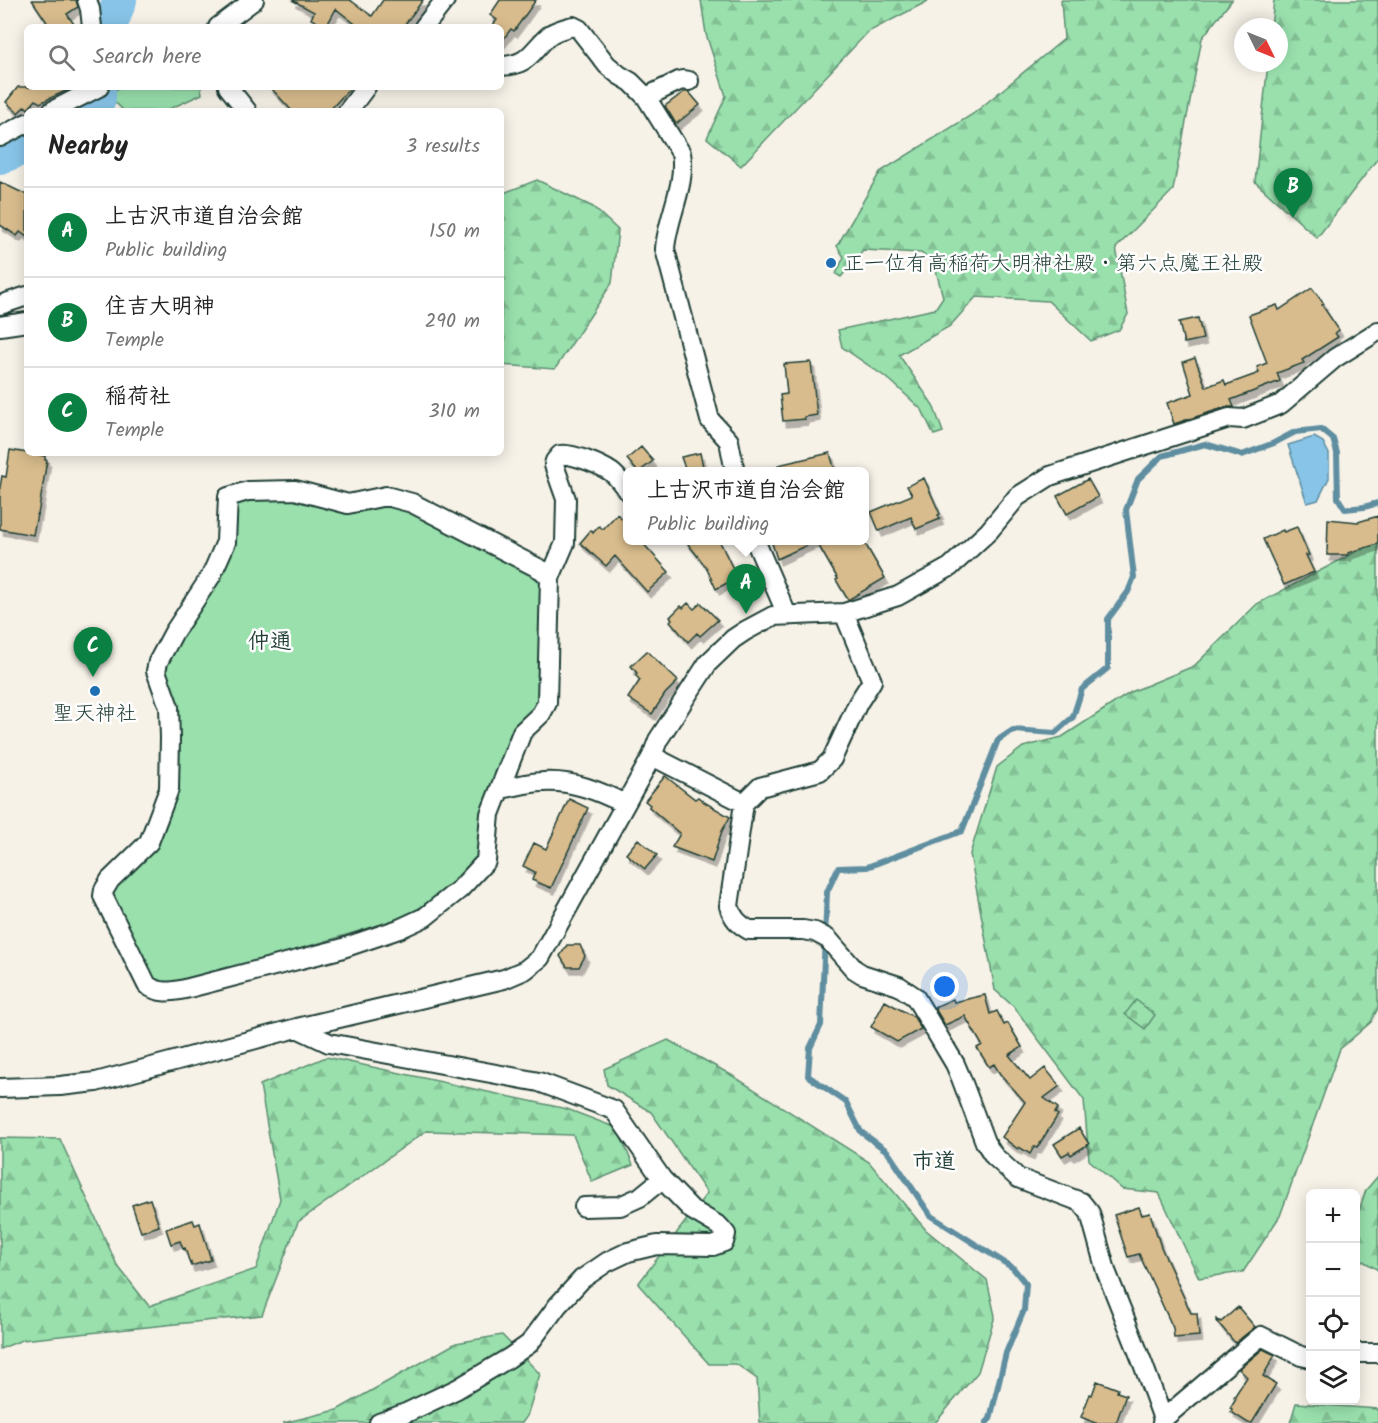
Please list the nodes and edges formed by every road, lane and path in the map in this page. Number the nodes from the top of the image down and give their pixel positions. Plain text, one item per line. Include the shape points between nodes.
1 (87, 0) edge
2 (254, 0) edge
3 (445, 0) edge
4 (92, 24) edge
5 (223, 24) edge
6 (426, 24) edge
7 (504, 66) edge
8 (689, 81) dead end
9 (89, 90) edge
10 (230, 90) edge
11 (364, 90) edge
12 (646, 97) junction
13 (56, 108) edge
14 (245, 108) edge
15 (350, 108) edge
16 (24, 125) edge
17 (0, 137) edge
18 (24, 297) edge
19 (0, 305) edge
20 (24, 322) edge
21 (0, 326) edge
22 (1378, 331) edge
23 (734, 467) edge
24 (623, 486) edge
25 (757, 545) edge
26 (550, 578) junction
27 (844, 613) junction
28 (787, 615) junction
29 (652, 756) junction
30 (500, 789) junction
31 (744, 803) junction
32 (625, 804) junction
33 (297, 1028) junction
34 (0, 1088) edge
35 (662, 1179) junction
36 (584, 1207) dead end
37 (1360, 1353) edge
38 (1378, 1353) edge
39 (1306, 1357) edge
40 (1162, 1421) edge
41 (378, 1423) edge

1 - 4 street
2 - 5 street
3 - 6 street
7 - 12 street via 525,60 550,35 573,26 607,65
8 - 12 street via 679,81
9 - 13 street
10 - 14 street
11 - 15 street
12 - 23 street via 681,153 680,182 665,249 710,420 729,441
16 - 17 street
18 - 19 street
20 - 21 street
22 - 27 street via 1335,358 1281,404 1050,476 1017,497 989,531 950,567 898,596
24 - 26 street via 611,472 581,458 560,454 554,465 566,499 565,543
25 - 28 street
26 - 30 street via 547,704 522,732
26 - 30 street via 542,570 412,503 386,495 348,504 295,490 223,492 226,542 211,576 174,632 156,671 169,707 169,789 148,842 110,880 103,896 153,990 185,989 340,949 425,917 460,889 486,861 490,814
27 - 28 street
27 - 31 street via 872,681 832,759 820,771 760,786
28 - 29 street via 772,616 745,630 708,663 658,740
29 - 31 street
29 - 32 street
30 - 32 street via 542,782 572,783
31 - 40 street via 729,906 732,916 749,930 803,930 822,935 854,969 899,986 915,997 955,1064 994,1156 1018,1178 1081,1202 1090,1213 1106,1271
32 - 33 street via 540,958 525,970 504,979
33 - 34 street via 96,1083
33 - 35 street via 328,1043 539,1082 614,1110
35 - 36 street via 640,1197 620,1206
35 - 41 street via 692,1210 726,1234 724,1242 713,1246 657,1245 607,1262 582,1279 529,1344 457,1389
37 - 38 street
39 - 40 street via 1261,1336

